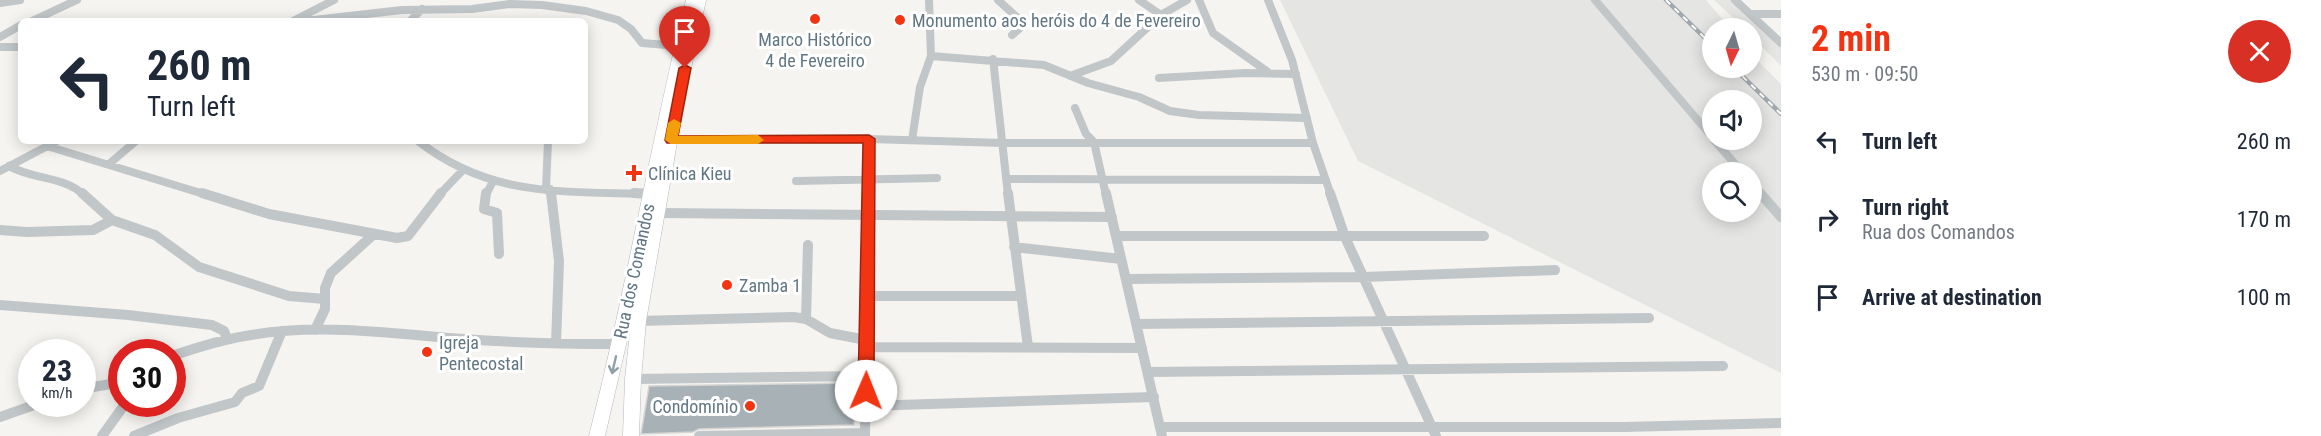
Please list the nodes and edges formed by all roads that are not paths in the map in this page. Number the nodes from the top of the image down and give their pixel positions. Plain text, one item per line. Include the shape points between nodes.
1 (20, 0) edge
2 (76, 0) edge
3 (334, 0) edge
4 (691, 0) edge
5 (701, 0) edge
6 (929, 0) edge
7 (998, 0) edge
8 (1139, 0) edge
9 (1199, 0) edge
10 (1268, 0) edge
11 (1595, 0) edge
12 (1735, 0) edge
13 (1182, 1) edge
14 (0, 3) edge
15 (422, 9) junction
16 (1750, 14) junction
17 (1781, 14) edge
18 (1161, 15) junction
19 (38, 18) edge
20 (299, 18) edge
21 (334, 18) edge
22 (413, 18) edge
23 (18, 27) edge
24 (1012, 35) dead end
25 (0, 37) edge
26 (1779, 40) edge
27 (679, 46) junction
28 (0, 47) edge
29 (18, 47) edge
30 (931, 56) junction
31 (993, 59) junction
32 (1268, 72) junction
33 (1296, 74) junction
34 (1070, 76) junction
35 (1159, 78) dead end
36 (1075, 108) dead end
37 (1307, 118) junction
38 (1702, 125) edge
39 (869, 139) junction
40 (671, 140) junction
41 (912, 140) junction
42 (1094, 142) junction
43 (1003, 143) junction
44 (1313, 143) junction
45 (51, 144) edge
46 (132, 144) edge
47 (422, 144) edge
48 (548, 144) edge
49 (47, 146) junction
50 (1724, 150) edge
51 (1734, 162) edge
52 (108, 164) junction
53 (4, 168) edge
54 (462, 171) junction
55 (937, 178) dead end
56 (1006, 178) junction
57 (1102, 178) junction
58 (869, 179) junction
59 (1326, 180) junction
60 (493, 181) junction
61 (796, 181) dead end
62 (548, 189) junction
63 (650, 194) junction
64 (1762, 195) edge
65 (660, 213) junction
66 (866, 217) junction
67 (1112, 217) junction
68 (1781, 217) edge
69 (1010, 218) junction
70 (112, 220) junction
71 (0, 230) edge
72 (374, 234) junction
73 (1116, 236) junction
74 (1485, 236) dead end
75 (1345, 237) junction
76 (808, 245) dead end
77 (1014, 247) junction
78 (499, 254) dead end
79 (1121, 260) junction
80 (1555, 270) dead end
81 (1364, 277) junction
82 (1126, 279) junction
83 (867, 296) junction
84 (1018, 296) junction
85 (326, 299) junction
86 (0, 305) edge
87 (1649, 318) dead end
88 (806, 319) junction
89 (639, 321) junction
90 (1383, 322) junction
91 (1136, 324) junction
92 (315, 330) junction
93 (282, 331) junction
94 (227, 339) junction
95 (556, 343) junction
96 (866, 343) junction
97 (619, 344) junction
98 (1028, 347) junction
99 (1142, 348) junction
100 (186, 352) edge
101 (1723, 366) dead end
102 (1406, 370) junction
103 (1148, 372) junction
104 (866, 376) junction
105 (633, 379) junction
106 (1154, 397) junction
107 (866, 406) junction
108 (18, 411) edge
109 (0, 417) edge
110 (116, 417) edge
111 (1781, 423) edge
112 (1433, 431) edge
113 (1161, 432) edge
114 (865, 434) edge
115 (102, 436) edge
116 (134, 436) edge
117 (597, 436) edge
118 (631, 436) edge
119 (699, 436) edge

1 - 14 street
2 - 19 street
3 - 20 street
4 - 27 main road, Rua dos Comandos
5 - 40 main road, Rua dos Comandos
6 - 30 street
7 - 24 street via 1021,21
8 - 18 street
9 - 32 street via 1213,33
10 - 33 street
11 - 38 street
12 - 16 street
13 - 18 street
15 - 21 street
15 - 22 street
15 - 27 street via 526,4 565,8 618,20 631,28 642,43
16 - 17 street
16 - 26 street
18 - 34 street via 1112,61
23 - 25 street
27 - 63 main road, Rua dos Comandos
28 - 29 street
30 - 31 street
30 - 41 street via 920,87
31 - 34 street via 1037,64
31 - 43 street
32 - 33 street
32 - 35 street
33 - 37 street
34 - 37 street via 1170,111
36 - 42 street via 1086,134
37 - 44 street
39 - 40 street
39 - 41 street
39 - 58 street
40 - 65 main road, Rua dos Comandos
41 - 43 street
42 - 43 street
42 - 44 street
42 - 57 street
43 - 56 street
44 - 59 street
45 - 49 street
46 - 52 street
47 - 54 street
48 - 62 street
49 - 52 street
49 - 53 street
50 - 51 street
52 - 72 street via 269,214
53 - 70 street via 68,182
54 - 60 street
54 - 72 street via 408,236
55 - 58 street
56 - 57 street
56 - 69 street
57 - 59 street
57 - 67 street
58 - 61 street
58 - 66 street
59 - 75 street
60 - 62 street
60 - 78 street via 484,209 497,213
62 - 63 street
62 - 95 street via 559,261
63 - 97 main road, Rua dos Comandos
64 - 68 street
65 - 66 street
65 - 89 main road, Rua dos Comandos
66 - 69 street
66 - 83 street
67 - 69 street
67 - 73 street
69 - 77 street
70 - 71 street via 93,230
70 - 85 street via 147,230 189,262 214,272 289,297
72 - 85 street via 331,273 325,288
73 - 75 street
73 - 79 street
74 - 75 street
75 - 81 street
76 - 88 street
77 - 79 street
77 - 84 street
79 - 82 street
80 - 81 street
81 - 82 street
81 - 90 street
82 - 91 street
83 - 84 street
83 - 96 street
84 - 98 street
85 - 92 street
86 - 94 street via 212,325 224,331
87 - 90 street
88 - 89 street
88 - 96 street via 830,333
89 - 105 main road, Rua dos Comandos
90 - 91 street
90 - 102 street
91 - 99 street
92 - 93 street
92 - 95 street
93 - 94 street
93 - 116 street via 259,386 242,393 235,402 178,418
94 - 100 street
95 - 97 street
96 - 98 street
96 - 104 street
97 -> 117 main road, Rua dos Comandos
98 - 99 street
99 - 103 street
101 - 102 street
102 - 103 street
102 - 112 street
103 - 106 street
104 - 105 street
104 - 107 street
105 - 118 main road, Rua dos Comandos
106 - 107 street
106 - 113 street
107 - 114 street
108 - 109 street
110 - 115 street
111 - 112 street
112 - 113 street
114 - 119 street

